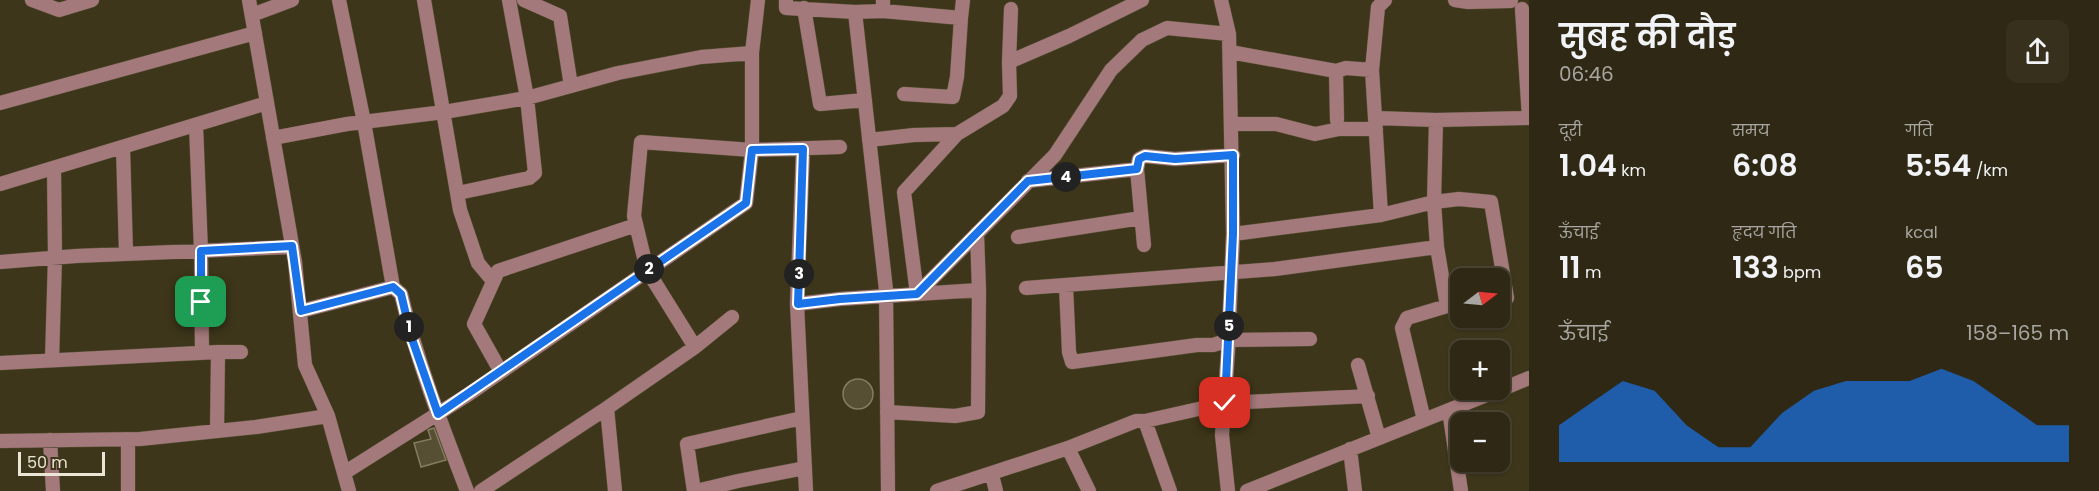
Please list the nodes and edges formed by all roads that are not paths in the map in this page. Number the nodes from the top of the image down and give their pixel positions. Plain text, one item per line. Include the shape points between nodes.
1 (32, 0) edge
2 (92, 0) edge
3 (249, 0) edge
4 (292, 0) edge
5 (339, 0) edge
6 (424, 0) edge
7 (509, 0) edge
8 (524, 0) edge
9 (758, 0) edge
10 (786, 0) edge
11 (963, 0) edge
12 (1142, 0) edge
13 (1221, 0) edge
14 (1385, 0) edge
15 (1455, 0) edge
16 (883, 5) edge
17 (1518, 5) edge
18 (804, 8) junction
19 (1011, 9) dead end
20 (855, 12) junction
21 (252, 15) junction
22 (961, 18) junction
23 (255, 33) junction
24 (1229, 34) junction
25 (1230, 52) junction
26 (752, 53) junction
27 (1009, 62) junction
28 (1336, 70) junction
29 (1372, 70) junction
30 (572, 86) junction
31 (904, 94) dead end
32 (527, 98) junction
33 (865, 100) junction
34 (0, 103) edge
35 (267, 103) junction
36 (444, 112) junction
37 (1529, 118) edge
38 (1337, 120) dead end
39 (1436, 120) junction
40 (364, 122) junction
41 (196, 124) junction
42 (1232, 124) junction
43 (1375, 124) junction
44 (957, 134) junction
45 (273, 138) junction
46 (869, 140) junction
47 (123, 147) junction
48 (840, 147) dead end
49 (803, 149) junction
50 (752, 150) junction
51 (1233, 155) junction
52 (54, 168) junction
53 (1137, 169) junction
54 (1028, 181) junction
55 (0, 184) edge
56 (458, 193) junction
57 (1434, 202) junction
58 (1381, 214) junction
59 (1141, 218) junction
60 (636, 225) junction
61 (977, 233) junction
62 (1233, 234) junction
63 (1018, 237) dead end
64 (1144, 245) dead end
65 (292, 246) junction
66 (1437, 247) junction
67 (201, 251) junction
68 (126, 253) junction
69 (55, 257) junction
70 (0, 262) edge
71 (1502, 268) edge
72 (647, 270) junction
73 (1232, 272) junction
74 (494, 281) junction
75 (1066, 286) junction
76 (393, 287) junction
77 (1026, 288) dead end
78 (979, 290) junction
79 (917, 294) junction
80 (886, 297) junction
81 (798, 304) junction
82 (301, 311) junction
83 (732, 317) dead end
84 (1310, 339) dead end
85 (1229, 340) junction
86 (695, 347) junction
87 (218, 352) junction
88 (241, 352) dead end
89 (202, 353) junction
90 (52, 360) junction
91 (0, 363) edge
92 (1358, 365) dead end
93 (501, 372) junction
94 (1529, 378) edge
95 (1510, 386) edge
96 (1368, 396) junction
97 (1474, 400) edge
98 (1225, 403) junction
99 (607, 408) junction
100 (1449, 410) junction
101 (887, 412) junction
102 (438, 414) junction
103 (328, 416) junction
104 (802, 418) junction
105 (1424, 420) junction
106 (1145, 421) junction
107 (217, 431) junction
108 (1378, 438) junction
109 (50, 440) junction
110 (128, 440) junction
111 (0, 441) edge
112 (1068, 448) junction
113 (1350, 449) junction
114 (805, 468) junction
115 (344, 473) junction
116 (992, 475) junction
117 (53, 491) edge
118 (128, 491) edge
119 (349, 491) edge
120 (467, 491) edge
121 (481, 491) edge
122 (615, 491) edge
123 (695, 491) edge
124 (806, 491) edge
125 (888, 491) edge
126 (938, 491) edge
127 (996, 491) edge
128 (1089, 491) edge
129 (1170, 491) edge
130 (1228, 491) edge
131 (1247, 491) edge
132 (1354, 491) edge
133 (1461, 491) edge

1 - 2 street via 59,10
3 - 21 street
4 - 21 street
5 - 40 street
6 - 36 street
7 - 32 street
8 - 30 street via 560,16
9 - 26 street
10 - 18 street via 786,8
11 - 22 street
12 - 27 street
13 - 24 street
14 - 29 street via 1378,8
15 - 17 street
16 - 20 street
16 - 22 street
17 - 37 street
18 - 20 street
18 - 33 street via 820,104
19 - 27 street
20 - 33 street
21 - 23 street
22 - 31 street via 953,97
23 - 34 street
23 - 35 street
24 - 25 street
24 - 54 street via 1167,28 1142,40 1111,70 1055,155
25 - 28 street
25 - 42 street
26 - 30 street via 701,57
26 - 50 street
27 - 44 street via 1010,96 1003,106
28 - 29 street
28 - 38 street
29 - 43 street
30 - 32 street
32 - 36 street
32 - 56 street via 535,173 529,178
33 - 46 street
35 - 41 street
35 - 45 street
36 - 40 street
36 - 56 street
37 - 39 street
39 - 43 street
39 - 57 street
40 - 45 street
40 - 76 street
41 - 47 street
41 - 67 street
42 - 43 street via 1276,124 1315,134
42 - 51 street
43 - 58 street
44 - 46 street
44 - 79 street via 904,192
45 - 65 street
46 - 80 street
47 - 52 street
47 - 68 street
48 - 49 street
49 - 50 street
49 - 81 street
50 - 60 street via 641,142
50 - 72 street via 746,203
51 - 53 street via 1175,159 1145,156 1139,159
51 - 62 street
52 - 55 street
52 - 69 street
53 - 54 street
53 - 59 street
54 - 61 street
56 - 74 street via 478,263
57 - 58 street
57 - 66 street
57 - 71 street via 1491,202
58 - 62 street
59 - 63 street
59 - 64 street
60 - 72 street
60 - 74 street via 498,271
61 - 78 street
61 - 79 street
62 - 73 street
65 - 67 street
65 - 82 street
66 - 73 street
66 - 105 street via 1447,306 1407,318 1402,328
67 - 68 street
67 - 89 street
68 - 69 street
69 - 70 street
69 - 90 street
72 - 86 street
72 - 93 street
73 - 75 street
73 - 85 street
74 - 93 street via 474,324
75 - 77 street
75 - 85 street via 1072,362
76 - 82 street
76 - 102 street via 401,294
78 - 79 street
78 - 101 street via 978,412 955,416
79 - 80 street
80 - 81 street
80 - 101 street
81 - 104 street
82 - 103 street via 305,364
83 - 86 street
84 - 85 street
85 - 98 street
86 - 99 street
87 - 88 street
87 - 89 street
87 - 107 street
89 - 90 street
90 - 91 street
92 - 96 street
93 - 102 street
94 - 95 street
96 - 98 street
96 - 108 street
97 - 100 street
98 - 106 street
98 - 130 street via 1222,435
99 - 121 street
99 - 122 street
100 - 105 street
100 - 133 street
101 - 125 street
102 - 115 street
102 - 120 street
103 - 107 street
103 - 115 street
104 - 114 street
104 - 123 street via 687,444
105 - 108 street
106 - 112 street
106 - 129 street
107 - 110 street
108 - 113 street
109 - 110 street
109 - 111 street
109 - 117 street
110 - 118 street
112 - 116 street
112 - 128 street
113 - 131 street
113 - 132 street
114 - 123 street
114 - 124 street
115 - 119 street
116 - 126 street
116 - 127 street

